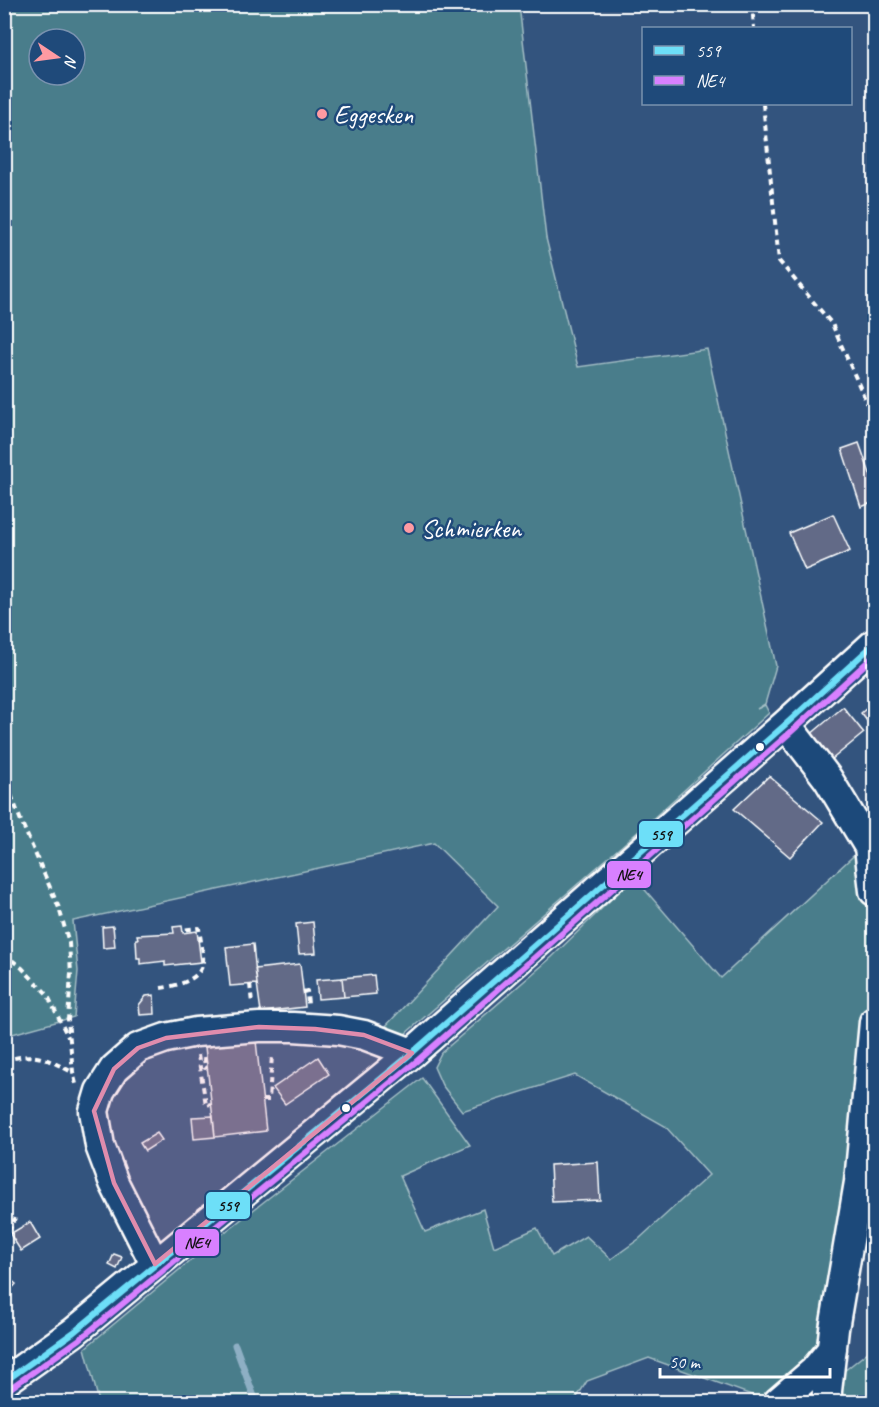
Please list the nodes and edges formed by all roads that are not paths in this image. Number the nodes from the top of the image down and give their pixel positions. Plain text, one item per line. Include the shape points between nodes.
1 (874, 644) edge
2 (786, 724) junction
3 (874, 891) edge
4 (874, 1022) edge
5 (412, 1053) junction
6 (155, 1264) junction
7 (832, 1349) junction
8 (4, 1382) edge
9 (778, 1402) edge
10 (827, 1402) edge

1 - 2 street
2 - 3 street via 828,778 869,847
2 - 5 street
4 - 7 street via 859,1182
5 - 6 street
5 - 6 street via 338,1030 259,1027 196,1032 138,1048 114,1070 100,1091 94,1111 100,1146 114,1183
6 - 8 street via 74,1332
7 - 9 street via 814,1371
7 - 10 street

